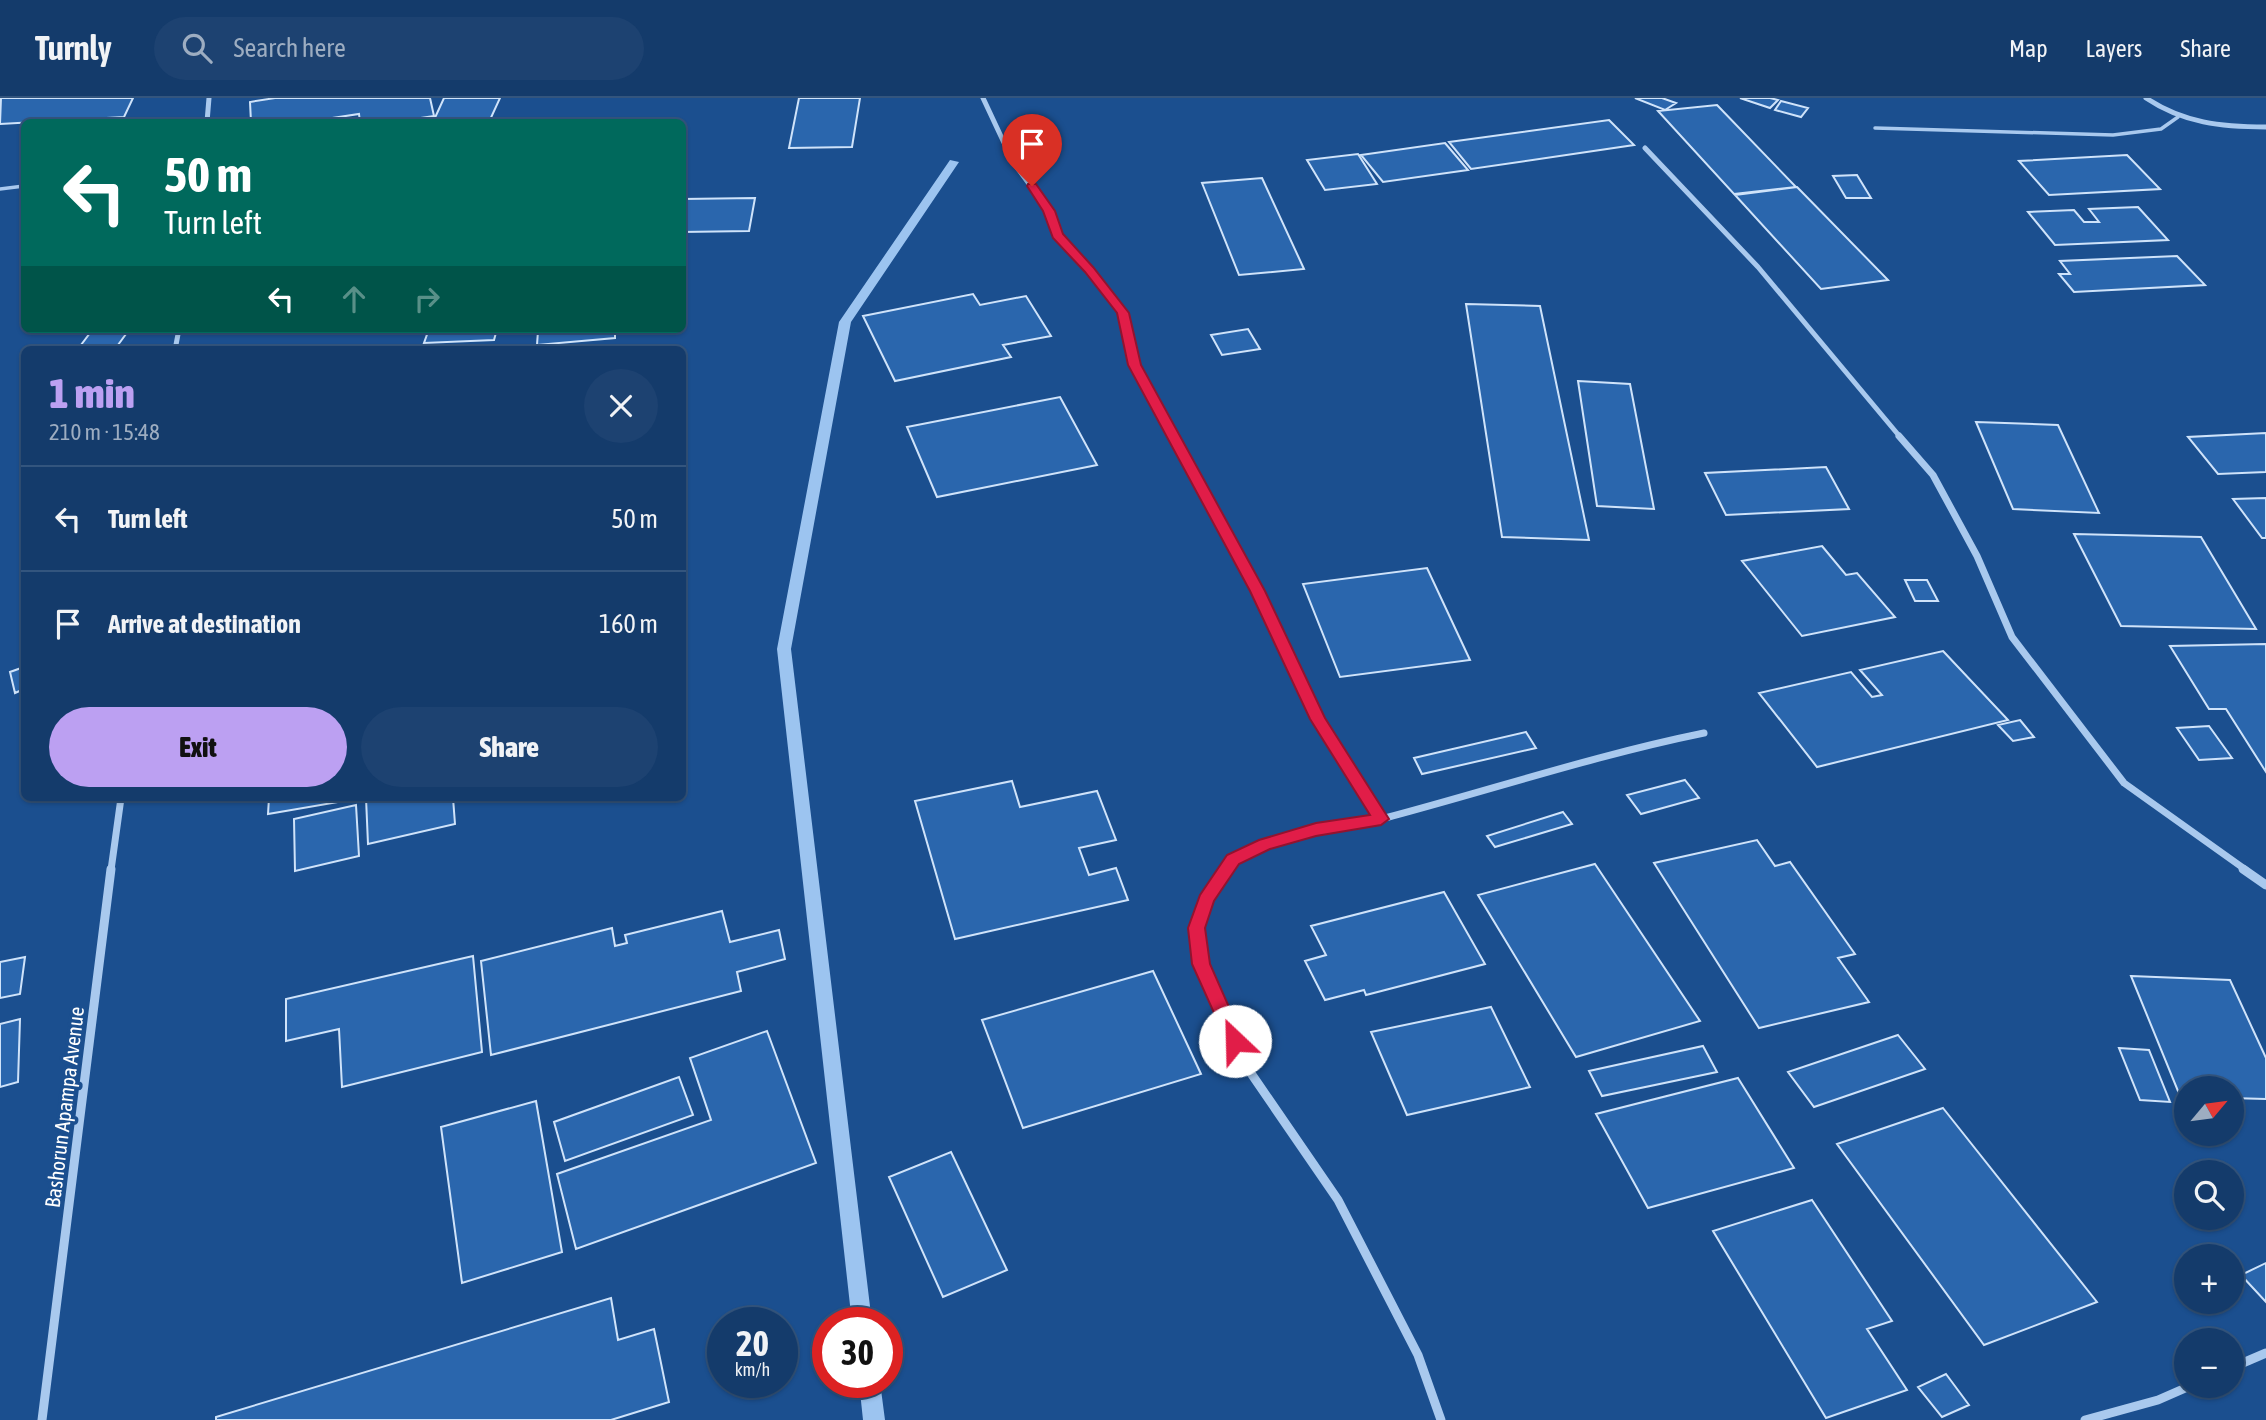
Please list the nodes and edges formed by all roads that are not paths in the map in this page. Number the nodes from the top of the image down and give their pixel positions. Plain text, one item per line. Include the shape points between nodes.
1 (209, 98) edge
2 (983, 98) edge
3 (2146, 98) edge
4 (2178, 117) junction
5 (207, 119) edge
6 (2266, 127) edge
7 (1875, 128) dead end
8 (1645, 148) dead end
9 (21, 186) edge
10 (0, 189) edge
11 (1704, 733) dead end
12 (121, 801) edge
13 (1381, 819) junction
14 (2266, 885) edge
15 (2266, 1353) edge
16 (2244, 1362) edge
17 (2174, 1393) edge
18 (42, 1420) edge
19 (1441, 1420) edge
20 (2085, 1420) edge

1 - 5 street
2 - 13 street via 1013,162 1049,211 1057,235 1123,313 1135,365 1258,591 1318,719
3 - 4 street
4 - 6 street via 2225,126
4 - 7 lane via 2161,130 2113,135
8 - 14 street via 1758,267 1933,475 1977,556 2012,636 2124,783
9 - 10 lane
11 - 13 street via 1639,746
12 - 18 street, Bashorun Apampa Avenue
13 - 19 street via 1265,844 1233,860 1206,900 1196,928 1201,964 1246,1066 1338,1200 1418,1355
15 - 16 street
17 - 20 street

